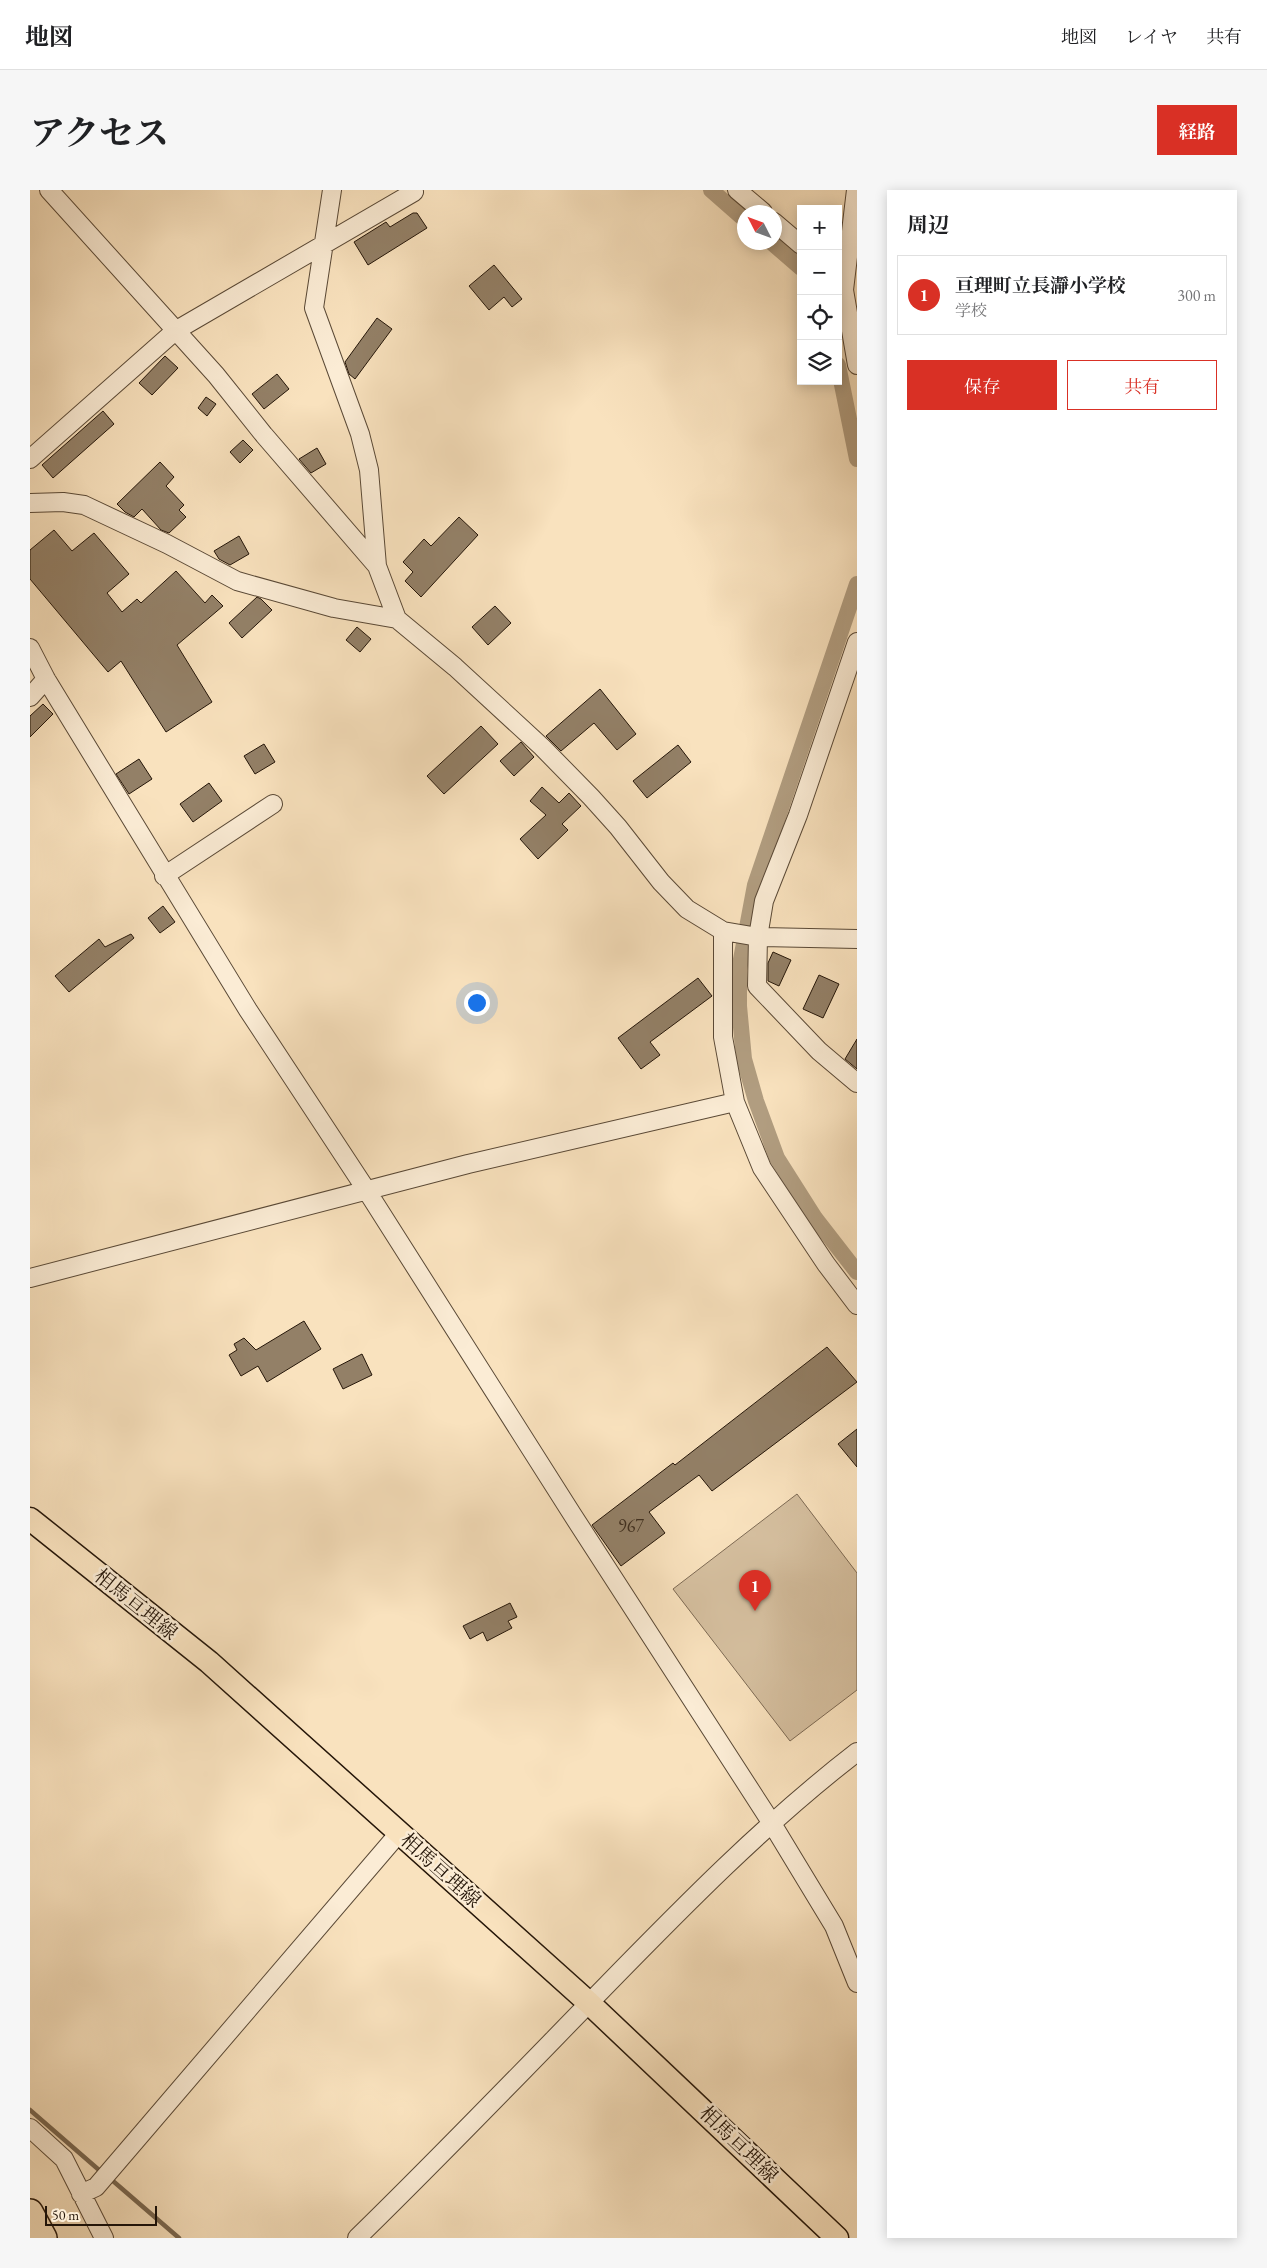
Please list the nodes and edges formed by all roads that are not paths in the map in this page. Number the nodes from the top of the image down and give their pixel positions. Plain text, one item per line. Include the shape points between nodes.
1 (49, 190) edge
2 (332, 190) edge
3 (737, 190) edge
4 (856, 190) edge
5 (414, 192) dead end
6 (755, 205) edge
7 (782, 229) edge
8 (797, 242) edge
9 (323, 243) junction
10 (842, 280) edge
11 (842, 291) edge
12 (175, 331) junction
13 (857, 365) edge
14 (30, 460) edge
15 (30, 503) edge
16 (377, 566) junction
17 (397, 619) junction
18 (857, 642) edge
19 (30, 648) edge
20 (46, 679) junction
21 (30, 697) edge
22 (273, 804) dead end
23 (164, 876) junction
24 (723, 931) junction
25 (758, 937) junction
26 (857, 939) edge
27 (857, 1083) edge
28 (734, 1102) junction
29 (367, 1191) junction
30 (30, 1278) edge
31 (857, 1305) edge
32 (30, 1519) edge
33 (857, 1752) edge
34 (771, 1822) junction
35 (399, 1833) junction
36 (857, 1983) edge
37 (589, 2003) junction
38 (30, 2128) edge
39 (81, 2194) junction
40 (30, 2212) edge
41 (44, 2238) edge
42 (104, 2238) edge
43 (357, 2238) edge
44 (837, 2238) edge

1 - 12 street
2 - 9 street
3 - 6 street
4 - 10 street
5 - 9 street
7 - 8 street
9 - 12 street
9 - 16 street via 314,308 360,434 368,470
11 - 13 street
12 - 14 street
12 - 16 street
15 - 17 street via 84,505 237,581 334,608
16 - 17 street
17 - 24 street via 542,747 591,796 661,882 687,908
18 - 25 street via 798,815 764,901
19 - 20 street
20 - 21 street
20 - 23 street
22 - 23 street
23 - 29 street
24 - 25 street
24 - 28 street via 723,1037
25 - 26 street
25 - 27 street via 757,986 819,1051
28 - 29 street
28 - 31 street via 762,1168
29 - 30 street
29 - 34 street
32 - 35 main road, 相馬亘理線 via 209,1662
33 - 34 street
34 - 36 street via 834,1926
34 - 37 street
35 - 37 main road, 相馬亘理線
35 - 39 street via 96,2187
37 - 43 street
37 - 44 main road, 相馬亘理線
38 - 39 street via 64,2159
39 - 42 street
40 - 41 highway

